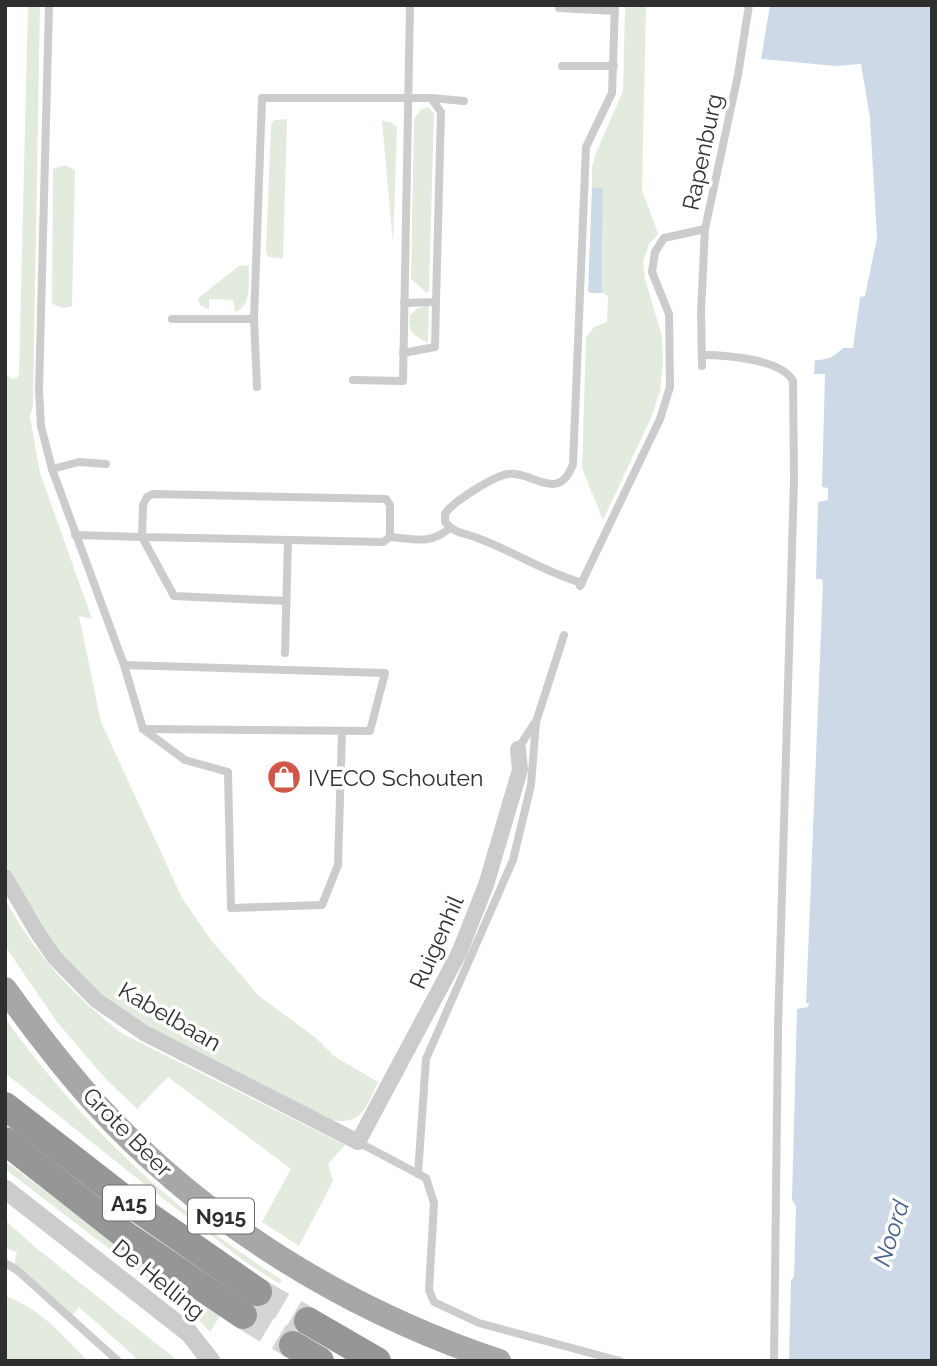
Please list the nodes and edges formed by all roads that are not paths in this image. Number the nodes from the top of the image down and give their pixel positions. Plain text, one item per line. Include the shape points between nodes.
1 (49, 5) edge
2 (410, 5) edge
3 (749, 5) edge
4 (559, 8) dead end
5 (615, 8) edge
6 (562, 66) dead end
7 (614, 66) junction
8 (408, 98) junction
9 (431, 98) junction
10 (464, 101) dead end
11 (705, 229) junction
12 (436, 302) junction
13 (404, 303) junction
14 (172, 319) dead end
15 (254, 319) junction
16 (403, 353) junction
17 (702, 355) junction
18 (702, 366) dead end
19 (353, 380) dead end
20 (257, 387) dead end
21 (106, 464) dead end
22 (52, 469) junction
23 (450, 528) junction
24 (75, 535) junction
25 (142, 537) junction
26 (390, 537) junction
27 (288, 540) junction
28 (286, 601) junction
29 (564, 635) dead end
30 (285, 653) dead end
31 (124, 665) junction
32 (536, 722) junction
33 (143, 729) junction
34 (342, 731) junction
35 (518, 749) joint
36 (5, 877) edge
37 (5, 989) edge
38 (5, 1106) edge
39 (5, 1141) edge
40 (358, 1142) junction
41 (418, 1174) junction
42 (6, 1188) edge
43 (5, 1263) edge
44 (258, 1292) tunnel mouth
45 (243, 1315) tunnel mouth
46 (308, 1321) tunnel mouth
47 (293, 1345) tunnel mouth
48 (118, 1361) edge
49 (211, 1361) edge
50 (320, 1361) edge
51 (377, 1361) edge
52 (499, 1361) edge
53 (620, 1361) edge
54 (774, 1361) edge

1 - 22 lane via 39,391 41,426
2 - 8 lane
3 - 11 lane, Rapenburg
4 - 5 lane
5 - 7 lane
6 - 7 lane
7 - 23 lane via 612,93 586,147 570,473 557,484 515,474 495,478 448,509
8 - 9 lane
8 - 13 lane
8 - 15 lane via 262,97
9 - 10 lane
9 - 12 lane via 441,112
11 - 17 lane
11 - 23 lane, Rapenburg via 664,238 655,252 653,272 669,314 670,387 660,419 581,585
12 - 13 lane
12 - 16 lane via 435,347
13 - 16 lane
14 - 15 lane
15 - 20 lane
16 - 19 lane via 403,381
17 - 18 lane
17 - 54 lane via 775,366 789,373 793,382
21 - 22 lane via 79,462
22 - 24 lane
23 - 26 lane via 431,540
24 - 25 lane
24 - 31 lane
25 - 26 lane via 143,505 153,494 386,499
25 - 27 lane
25 - 28 lane via 174,596
26 - 27 lane via 383,542
27 - 28 lane
28 - 30 lane
29 - 32 lane
31 - 33 lane
31 - 34 lane via 385,673 370,731
32 - 35 lane
32 - 41 lane via 531,785 513,860 426,1059
33 - 34 lane
33 - 34 lane via 185,760 228,772 231,908 322,905 338,865
35 - 40 street, Ruigenhil via 520,770 486,886 459,953
36 - 40 street, Kabelbaan via 55,958 96,1000 144,1032
37 - 52 main road, Grote Beer / N915 via 96,1104 168,1172 246,1234 376,1312
38 - 44 highway, A15 via 127,1201
39 - 45 highway, A15 via 121,1232
40 - 41 lane
41 - 53 lane via 426,1178 434,1203 429,1290 434,1302 479,1323
42 - 49 street, De Helling via 189,1333
43 - 48 lane
46 - 51 highway
47 - 50 highway

